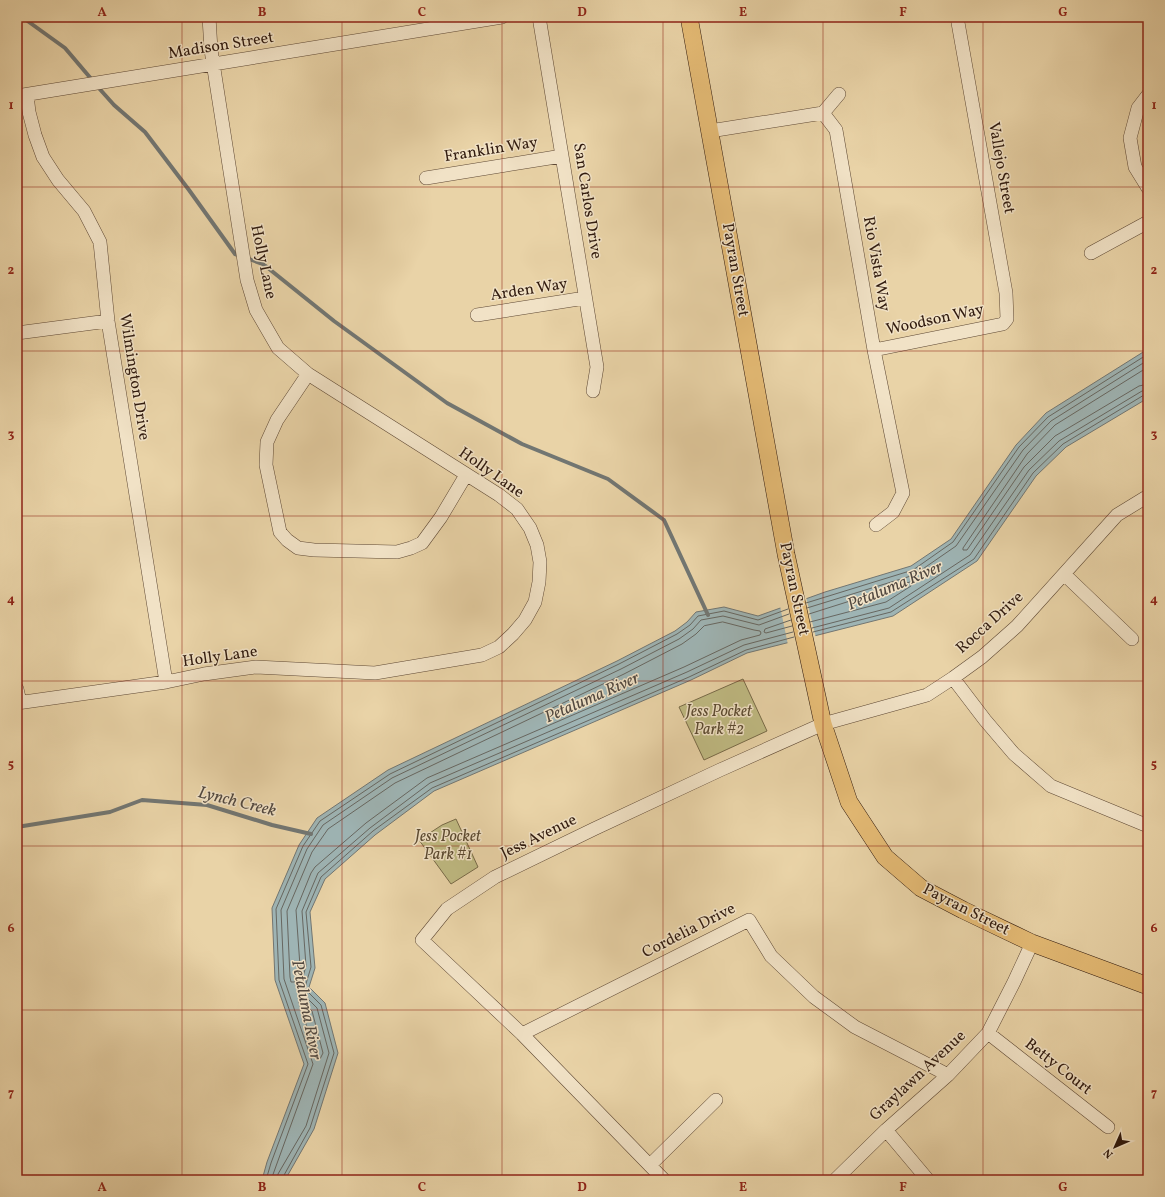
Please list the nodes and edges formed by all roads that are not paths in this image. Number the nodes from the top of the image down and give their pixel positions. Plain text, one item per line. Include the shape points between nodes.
1 (209, 17) edge
2 (502, 17) edge
3 (539, 17) edge
4 (689, 17) edge
5 (956, 17) edge
6 (213, 64) junction
7 (840, 94) dead end
8 (1148, 95) edge
9 (22, 96) edge
10 (823, 113) junction
11 (710, 131) junction
12 (562, 156) junction
13 (426, 178) dead end
14 (1148, 188) edge
15 (1148, 222) edge
16 (1091, 253) dead end
17 (585, 298) junction
18 (477, 315) dead end
19 (108, 321) junction
20 (1003, 324) joint
21 (17, 333) edge
22 (874, 350) junction
23 (308, 374) junction
24 (593, 391) dead end
25 (466, 475) junction
26 (1148, 496) edge
27 (876, 525) dead end
28 (1064, 574) junction
29 (1132, 639) dead end
30 (953, 678) junction
31 (166, 682) junction
32 (17, 689) edge
33 (18, 703) edge
34 (823, 724) junction
35 (1148, 826) edge
36 (1032, 943) junction
37 (1148, 986) edge
38 (988, 1033) junction
39 (522, 1034) junction
40 (948, 1075) junction
41 (716, 1100) dead end
42 (1108, 1127) dead end
43 (886, 1130) junction
44 (650, 1165) junction
45 (664, 1180) edge
46 (834, 1180) edge
47 (928, 1180) edge

1 - 6 street, Holly Lane
2 - 6 street, Madison Street
3 - 12 street, San Carlos Drive
4 - 11 main road, Payran Street
5 - 20 street, Vallejo Street via 1006,293 1007,319
6 - 9 street, Madison Street
6 - 23 street, Holly Lane via 247,280 256,310 278,348
7 - 10 street
8 - 14 street via 1138,108 1130,138 1134,167
9 - 19 street, Wilmington Drive via 43,156 58,180 84,211 100,242
10 - 11 street
10 - 22 street, Rio Vista Way via 836,130
11 - 34 main road, Payran Street via 786,554
12 - 13 street, Franklin Way
12 - 17 street, San Carlos Drive
15 - 16 street
17 - 18 street, Arden Way
17 - 24 street, San Carlos Drive via 597,367
19 - 21 street
19 - 31 street, Wilmington Drive
20 - 22 street, Woodson Way
22 - 27 street, Rio Vista Way via 903,493 893,512
23 - 25 street, Holly Lane
23 - 25 street via 277,420 267,442 266,454 280,532 298,548 397,552 411,548 422,543
25 - 31 street, Holly Lane via 499,495 516,509 530,528 537,544 540,562 535,602 525,620 499,647 482,655 375,674 256,667
26 - 28 street, Rocca Drive via 1117,515
28 - 29 street
28 - 30 street, Rocca Drive via 1017,626
30 - 34 street, Rocca Drive via 927,694
30 - 35 street via 1014,754 1051,786
31 - 33 street, Holly Lane
32 - 33 street
34 - 36 main road, Payran Street via 848,802 885,856 921,888
34 - 39 street, Jess Avenue via 495,877 447,909 422,940
36 - 37 main road, Payran Street
36 - 38 street, Graylawn Avenue
38 - 40 street, Graylawn Avenue
38 - 42 street, Betty Court
39 - 40 street, Cordelia Drive via 749,920 771,956 814,997 855,1027
39 - 44 street, Jess Avenue
40 - 43 street, Graylawn Avenue
41 - 44 street
43 - 46 street, Graylawn Avenue
43 - 47 street
44 - 45 street, Jess Avenue

